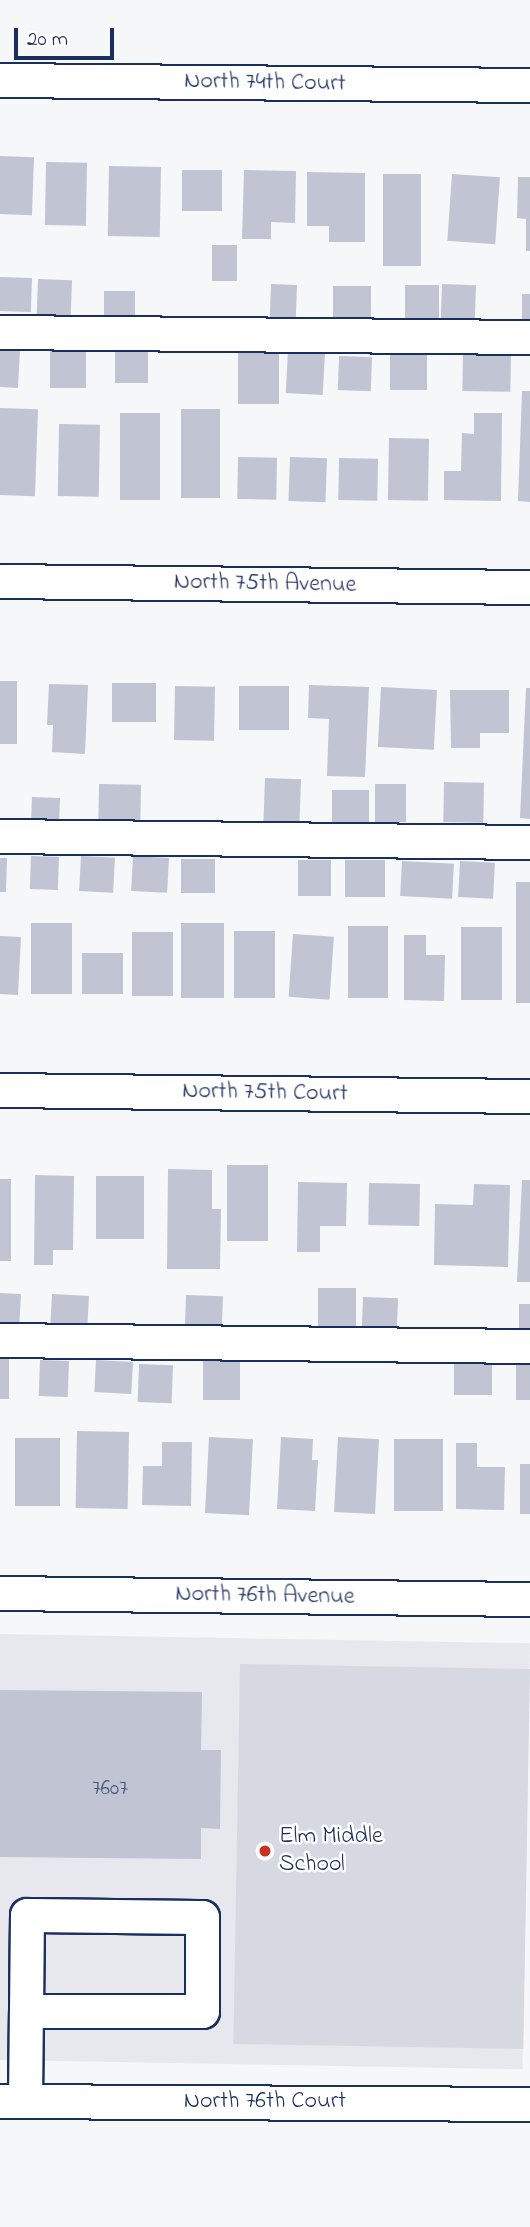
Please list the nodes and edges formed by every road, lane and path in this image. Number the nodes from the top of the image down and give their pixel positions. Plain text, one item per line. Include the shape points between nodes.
1 (0, 80) edge
2 (530, 85) edge
3 (0, 332) edge
4 (530, 337) edge
5 (0, 581) edge
6 (530, 587) edge
7 (0, 836) edge
8 (530, 842) edge
9 (0, 1090) edge
10 (530, 1096) edge
11 (0, 1340) edge
12 (530, 1346) edge
13 (0, 1592) edge
14 (530, 1599) edge
15 (26, 2011) junction
16 (12, 2101) edge
17 (530, 2104) edge

1 - 2 street, North 74th Court
3 - 4 street
5 - 6 street, North 75th Avenue
7 - 8 street
9 - 10 street, North 75th Court
11 - 12 street
13 - 14 street, North 76th Avenue
15 - 15 street via 27,1915 202,1917 202,2011
15 - 16 street
16 - 17 street, North 76th Court

